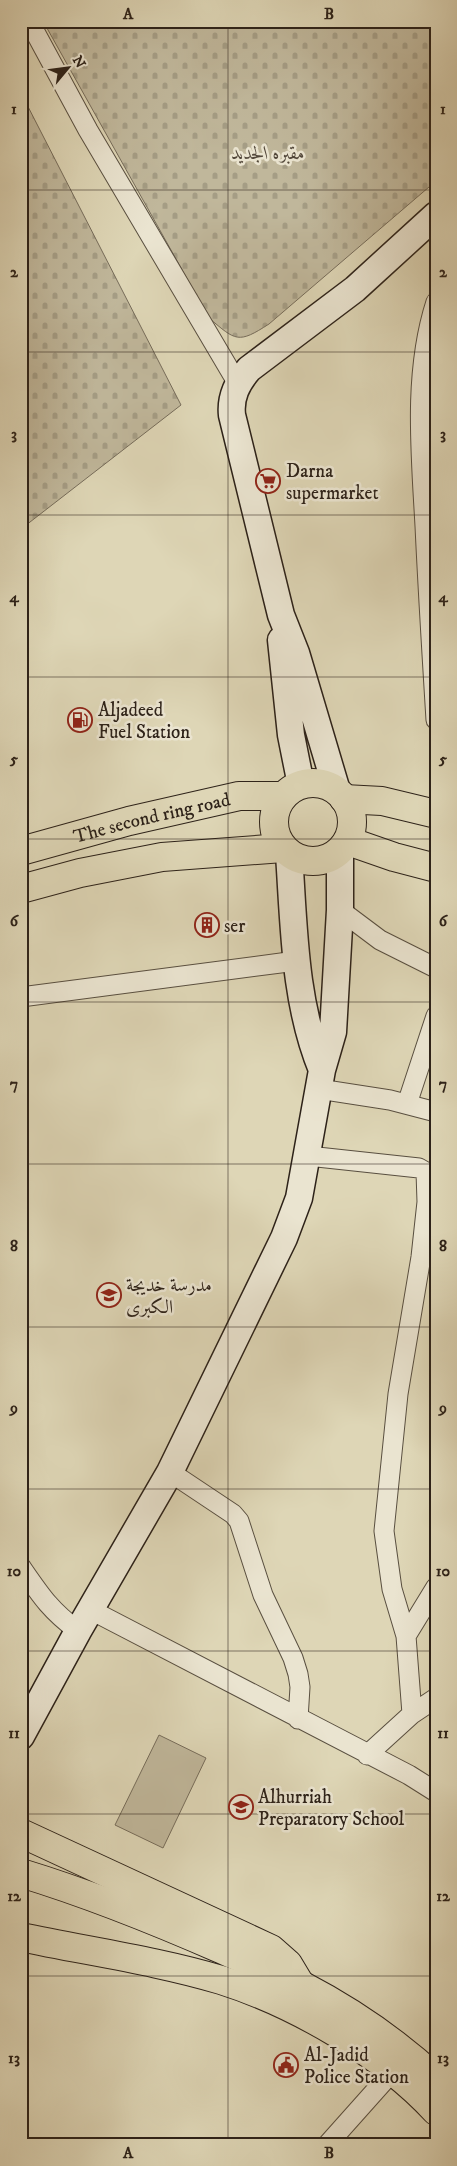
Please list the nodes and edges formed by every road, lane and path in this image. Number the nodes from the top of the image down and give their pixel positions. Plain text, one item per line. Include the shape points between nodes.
1 (29, 21) edge
2 (436, 215) edge
3 (436, 302) edge
4 (238, 384) junction
5 (428, 419) edge
6 (281, 614) junction
7 (436, 720) edge
8 (292, 790) junction
9 (340, 795) junction
10 (436, 814) edge
11 (344, 846) junction
12 (286, 851) junction
13 (21, 852) edge
14 (436, 868) edge
15 (21, 889) edge
16 (340, 910) junction
17 (296, 961) junction
18 (436, 968) edge
19 (21, 997) edge
20 (436, 1016) edge
21 (320, 1079) junction
22 (407, 1104) junction
23 (436, 1112) edge
24 (308, 1156) junction
25 (170, 1472) junction
26 (21, 1567) edge
27 (436, 1587) edge
28 (84, 1621) junction
29 (406, 1636) junction
30 (436, 1698) edge
31 (412, 1714) junction
32 (298, 1719) junction
33 (21, 1736) edge
34 (367, 1755) junction
35 (436, 1792) edge
36 (21, 1833) edge
37 (21, 1873) edge
38 (21, 1937) edge
39 (301, 1985) junction
40 (400, 2063) junction
41 (436, 2079) edge
42 (436, 2110) edge
43 (327, 2145) edge

1 - 4 street via 88,130
2 - 4 street via 355,289 249,369
3 - 5 street via 423,358
4 - 6 street via 232,400 232,415
5 - 7 street via 423,492
6 - 8 street
6 - 9 street
8 - 9 main road via 320,783
8 - 12 main road via 276,808 274,822 276,836
8 - 13 main road, The second ring road via 239,796 129,821
9 - 10 main road
9 - 11 main road via 351,812 352,827
11 - 12 main road via 328,859 315,862 301,860
11 - 14 main road
11 - 16 street
12 - 15 main road, The second ring road via 162,856
12 - 17 street
16 - 18 street via 380,940
16 - 21 street via 333,1032
17 - 19 street
17 - 21 street
20 - 22 street
21 - 22 street
21 - 24 street
22 - 23 street
24 - 25 street via 299,1198 284,1238
24 - 29 street via 419,1168 426,1172 427,1202 398,1394 384,1532 392,1589
25 - 28 street
25 - 32 street via 239,1521 263,1595 298,1674
26 - 28 street via 55,1614
27 - 29 street
28 - 32 street
28 - 33 street
29 - 31 street
30 - 31 street
31 - 34 street
32 - 34 street
34 - 35 street
36 - 39 main road via 271,1950 288,1964
37 - 39 main road via 179,1931
38 - 40 main road via 229,1983 270,1998
39 - 40 main road via 344,2008
40 - 41 main road
40 - 42 main road
40 - 43 street

